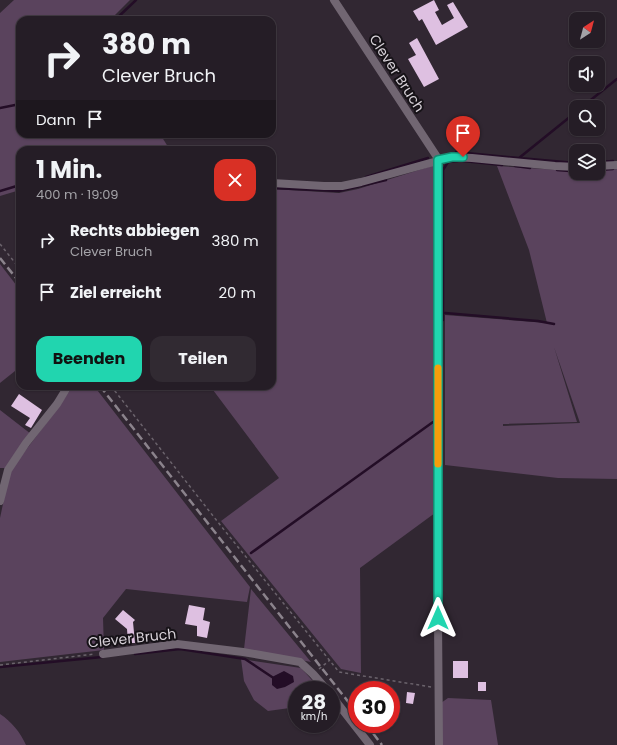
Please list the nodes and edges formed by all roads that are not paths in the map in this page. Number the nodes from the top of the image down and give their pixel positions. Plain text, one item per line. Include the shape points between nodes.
1 (334, 0) edge
2 (438, 160) junction
3 (617, 165) edge
4 (605, 166) edge
5 (569, 167) edge
6 (276, 183) edge
7 (65, 390) edge
8 (0, 501) edge
9 (103, 654) road end
10 (319, 681) edge
11 (340, 707) edge
12 (370, 745) edge
13 (439, 745) edge

1 - 2 street, Clever Bruch
2 - 5 street via 463,157
2 - 6 street via 342,186
2 - 13 street
3 - 4 street
7 - 8 street via 8,470
9 - 10 street, Clever Bruch via 177,644 243,652 300,662
11 - 12 street

